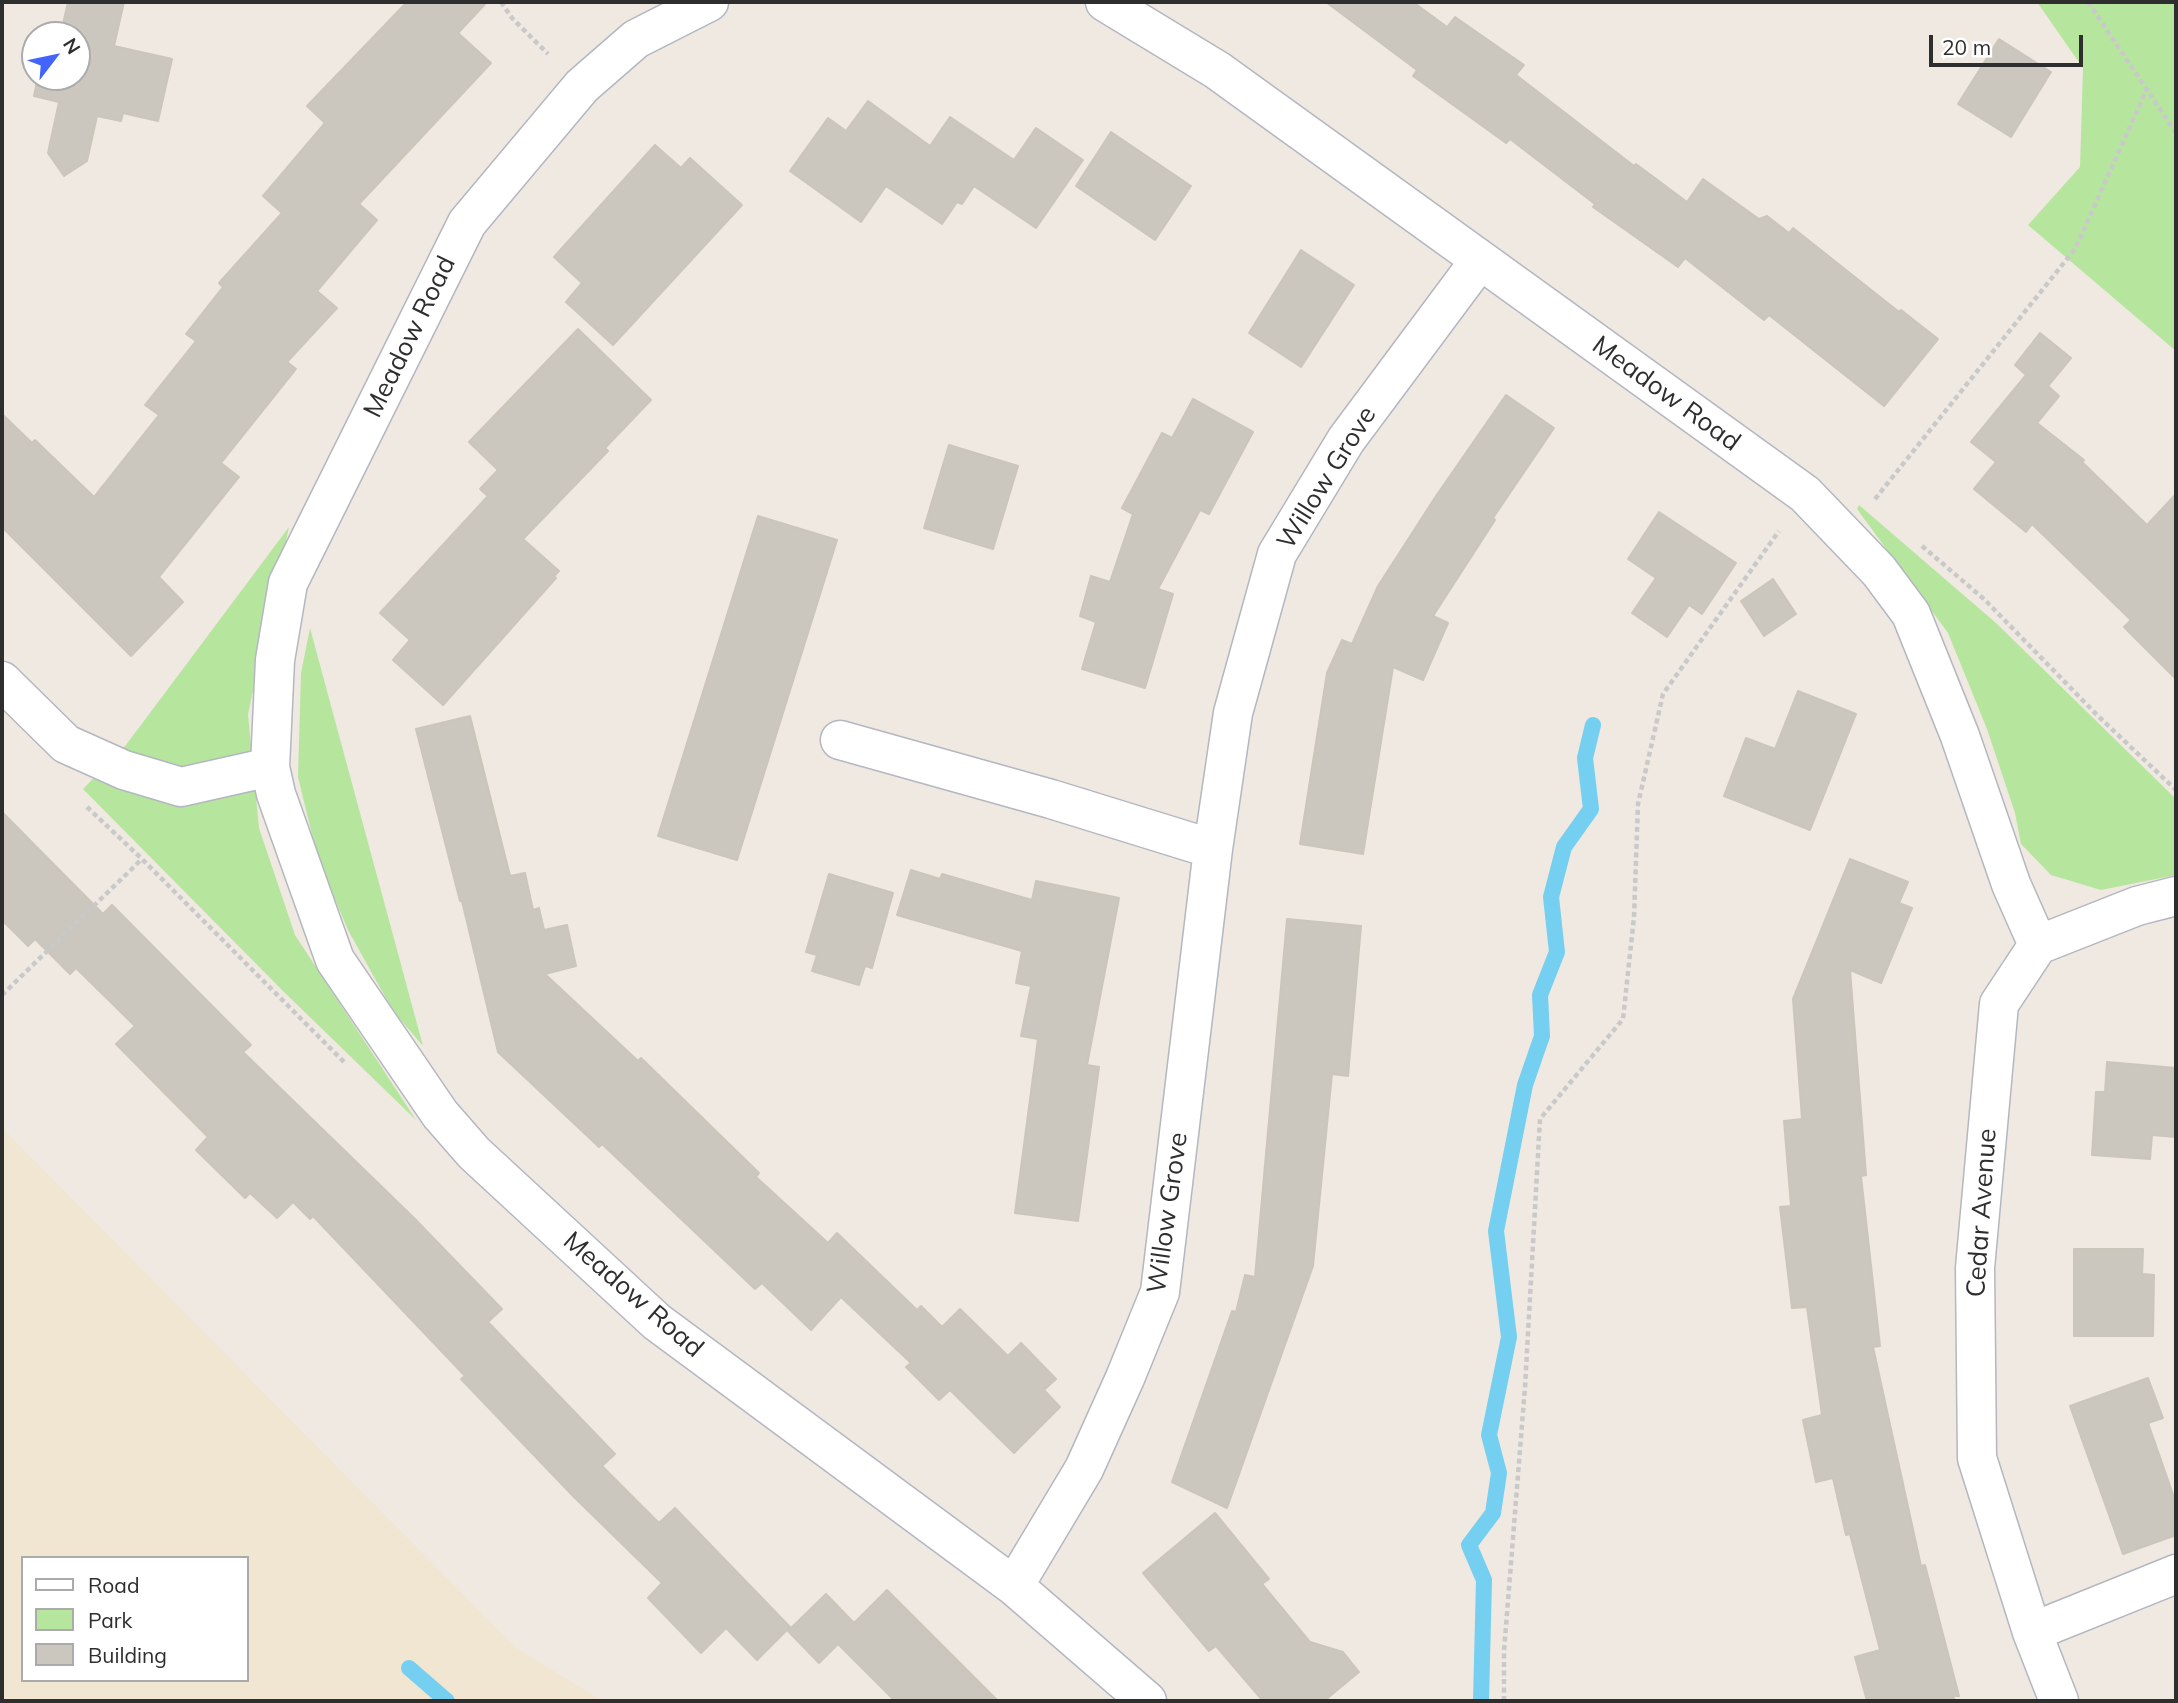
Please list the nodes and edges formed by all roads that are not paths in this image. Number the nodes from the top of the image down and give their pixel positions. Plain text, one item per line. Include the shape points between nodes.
1 (709, 2) edge
2 (1105, 2) edge
3 (1480, 260) junction
4 (2, 681) edge
5 (840, 740) dead end
6 (270, 766) junction
7 (1213, 849) junction
8 (2176, 896) edge
9 (2038, 945) junction
10 (2176, 1574) edge
11 (1014, 1586) junction
12 (2032, 1632) junction
13 (1147, 1701) edge
14 (2059, 1701) edge

1 - 6 street, Meadow Road via 636,39 582,86 467,223 288,583 275,660
2 - 3 street, Meadow Road via 1217,70
3 - 7 street, Willow Grove via 1346,440 1278,555 1234,713
3 - 9 street, Meadow Road via 1805,494 1879,571 1911,614
4 - 6 street via 66,744 124,770 181,787
5 - 7 street
6 - 11 street, Meadow Road via 335,960 440,1114 474,1153 657,1322
7 - 11 street, Willow Grove via 1160,1292 1084,1469
8 - 9 street via 2137,906
9 - 12 street, Cedar Avenue via 1998,1004 1975,1268 1977,1458
10 - 12 street
11 - 13 street, Meadow Road
12 - 14 street, Cedar Avenue

